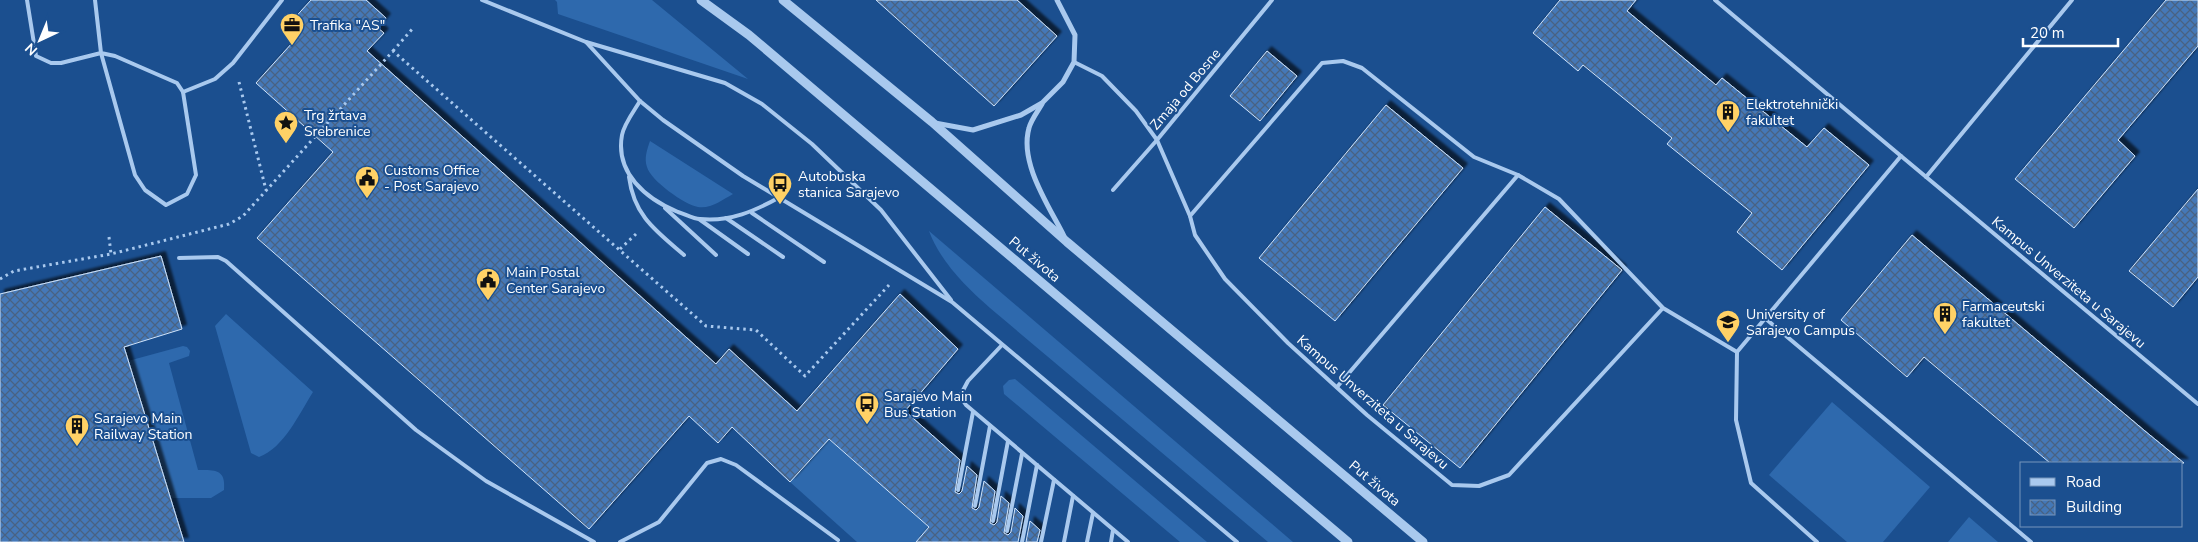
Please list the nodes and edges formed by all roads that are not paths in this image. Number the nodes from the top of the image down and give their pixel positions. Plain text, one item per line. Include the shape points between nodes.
1 (27, 0) edge
2 (95, 0) edge
3 (282, 0) edge
4 (482, 0) edge
5 (701, 0) edge
6 (783, 0) edge
7 (1057, 0) edge
8 (1272, 0) edge
9 (1715, 0) edge
10 (2072, 0) edge
11 (586, 42) junction
12 (101, 53) junction
13 (1074, 62) junction
14 (183, 92) junction
15 (640, 101) junction
16 (1042, 103) junction
17 (932, 122) junction
18 (1157, 140) junction
19 (1901, 156) junction
20 (629, 175) junction
21 (1518, 175) junction
22 (1926, 177) junction
23 (1113, 190) dead end
24 (780, 197) junction
25 (664, 206) junction
26 (752, 213) junction
27 (1190, 216) junction
28 (726, 218) junction
29 (698, 219) junction
30 (1068, 242) junction
31 (748, 254) dead end
32 (684, 255) dead end
33 (716, 256) dead end
34 (783, 257) dead end
35 (179, 258) dead end
36 (824, 262) dead end
37 (952, 302) junction
38 (1663, 308) junction
39 (1766, 319) junction
40 (1002, 345) junction
41 (1737, 352) junction
42 (1337, 387) junction
43 (2198, 404) edge
44 (973, 412) junction
45 (990, 426) junction
46 (1008, 441) junction
47 (1022, 454) junction
48 (1037, 465) junction
49 (1054, 480) junction
50 (958, 490) dead end
51 (1073, 496) junction
52 (975, 506) dead end
53 (1093, 513) junction
54 (993, 521) dead end
55 (1113, 530) junction
56 (1007, 531) dead end
57 (838, 540) dead end
58 (594, 542) edge
59 (620, 542) edge
60 (1022, 542) edge
61 (1041, 542) edge
62 (1064, 542) edge
63 (1087, 542) edge
64 (1110, 542) edge
65 (1128, 542) edge
66 (1237, 542) edge
67 (1348, 542) edge
68 (1423, 542) edge
69 (1817, 542) edge
70 (2031, 542) edge

1 - 12 lane via 36,56 61,63
2 - 12 lane
3 - 14 lane via 234,63 215,79
4 - 11 lane
5 - 67 street, Put života via 749,35
6 - 17 street, Put života
7 - 13 street via 1075,35
8 - 18 lane, Zmaja od Bosne
9 - 19 lane, Kampus Unverziteta u Sarajevu
10 - 22 lane
11 - 15 lane
11 - 37 lane via 725,83 762,104 812,144 881,210
12 - 14 lane via 166,77 178,83
12 - 14 lane via 135,175 145,190 166,205 187,194 196,175
13 - 16 street via 1063,82
13 - 18 lane, Kampus Unverziteta u Sarajevu via 1102,76
15 - 20 lane via 622,133 620,152
15 - 24 lane via 743,176
16 - 17 street via 1020,115 973,130
16 - 30 street via 1029,128 1031,172
17 - 30 street, Put života
18 - 23 lane, Zmaja od Bosne
18 - 27 lane, Kampus Unverziteta u Sarajevu
19 - 22 lane, Kampus Unverziteta u Sarajevu
19 - 39 lane
20 - 25 lane via 641,191
20 - 32 lane via 631,194 648,224
21 - 27 lane via 1474,157 1362,68 1343,61 1322,63
21 - 38 lane via 1559,199
21 - 42 lane
22 - 43 lane, Kampus Unverziteta u Sarajevu
24 - 26 lane
24 - 37 lane
25 - 29 lane
25 - 33 lane
26 - 28 lane
26 - 36 lane
27 - 42 lane, Kampus Unverziteta u Sarajevu via 1195,235 1225,279
28 - 29 lane
28 - 34 lane
29 - 31 lane
30 - 68 street, Put života
35 - 58 lane via 218,257 226,262 416,430 486,481
37 - 40 lane
38 - 41 lane
38 - 42 lane, Kampus Unverziteta u Sarajevu via 1509,475 1479,486 1452,485
39 - 41 lane
39 - 70 lane
40 - 44 lane via 968,381 960,396
40 - 66 lane
41 - 69 lane via 1736,420 1751,482
44 - 45 lane
44 - 50 lane
45 - 46 lane
45 - 52 lane
46 - 47 lane
46 - 54 lane
47 - 48 lane
47 - 56 lane
48 - 49 lane
48 - 60 lane
49 - 51 lane
49 - 61 lane
51 - 53 lane
51 - 62 lane
53 - 55 lane
53 - 63 lane
55 - 64 lane
55 - 65 lane
57 - 59 lane via 736,465 721,459 707,463 659,522

